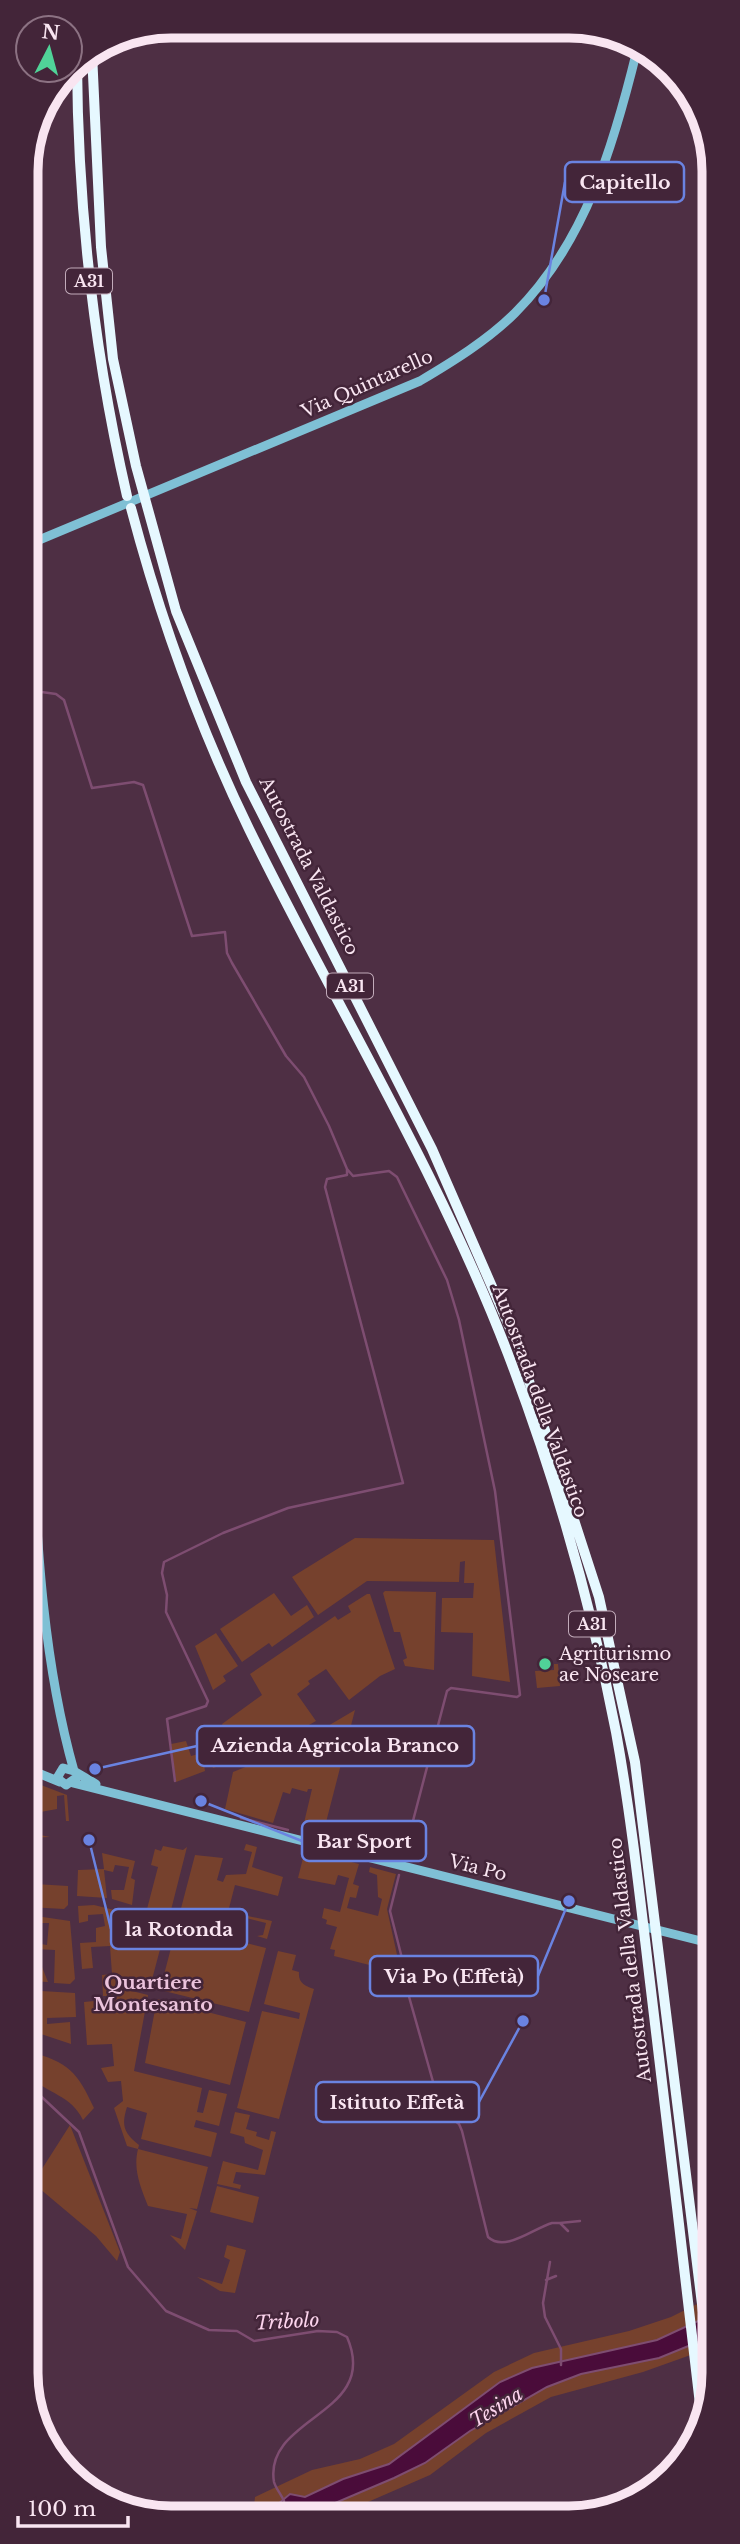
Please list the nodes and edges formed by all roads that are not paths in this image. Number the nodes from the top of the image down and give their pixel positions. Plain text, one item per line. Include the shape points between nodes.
1 (635, 56) edge
2 (93, 64) edge
3 (78, 84) edge
4 (127, 496) dead end
5 (131, 508) dead end
6 (39, 540) edge
7 (38, 1523) edge
8 (69, 1745) junction
9 (61, 1769) junction
10 (38, 1770) edge
11 (75, 1771) junction
12 (38, 1773) edge
13 (60, 1783) junction
14 (73, 1783) junction
15 (114, 1792) junction
16 (654, 1911) joint
17 (701, 1941) edge
18 (701, 2294) edge
19 (699, 2398) edge

1 - 6 street, Via Quintarello via 598,183 571,239 514,314 420,381
2 - 16 highway, Autostrada Valdastico / A31 via 101,247 113,359 136,466 176,611 247,782 432,1149 516,1344 599,1597 635,1762
3 - 4 highway, A31 via 81,199 91,304
5 - 19 highway, Autostrada della Valdastico / A31 via 161,611 209,742 275,881 439,1194 520,1385 564,1519 595,1637 622,1770
7 - 8 street via 46,1630
8 - 9 street
8 - 11 street
9 - 10 street, Via Po
9 - 11 street, Via Po
9 - 13 street
11 - 14 street
11 - 15 street, Via Po
12 - 13 street
13 - 14 street, Via Po
14 - 15 street, Via Po
15 - 17 street, Via Po
16 - 18 highway, Autostrada della Valdastico / A31

